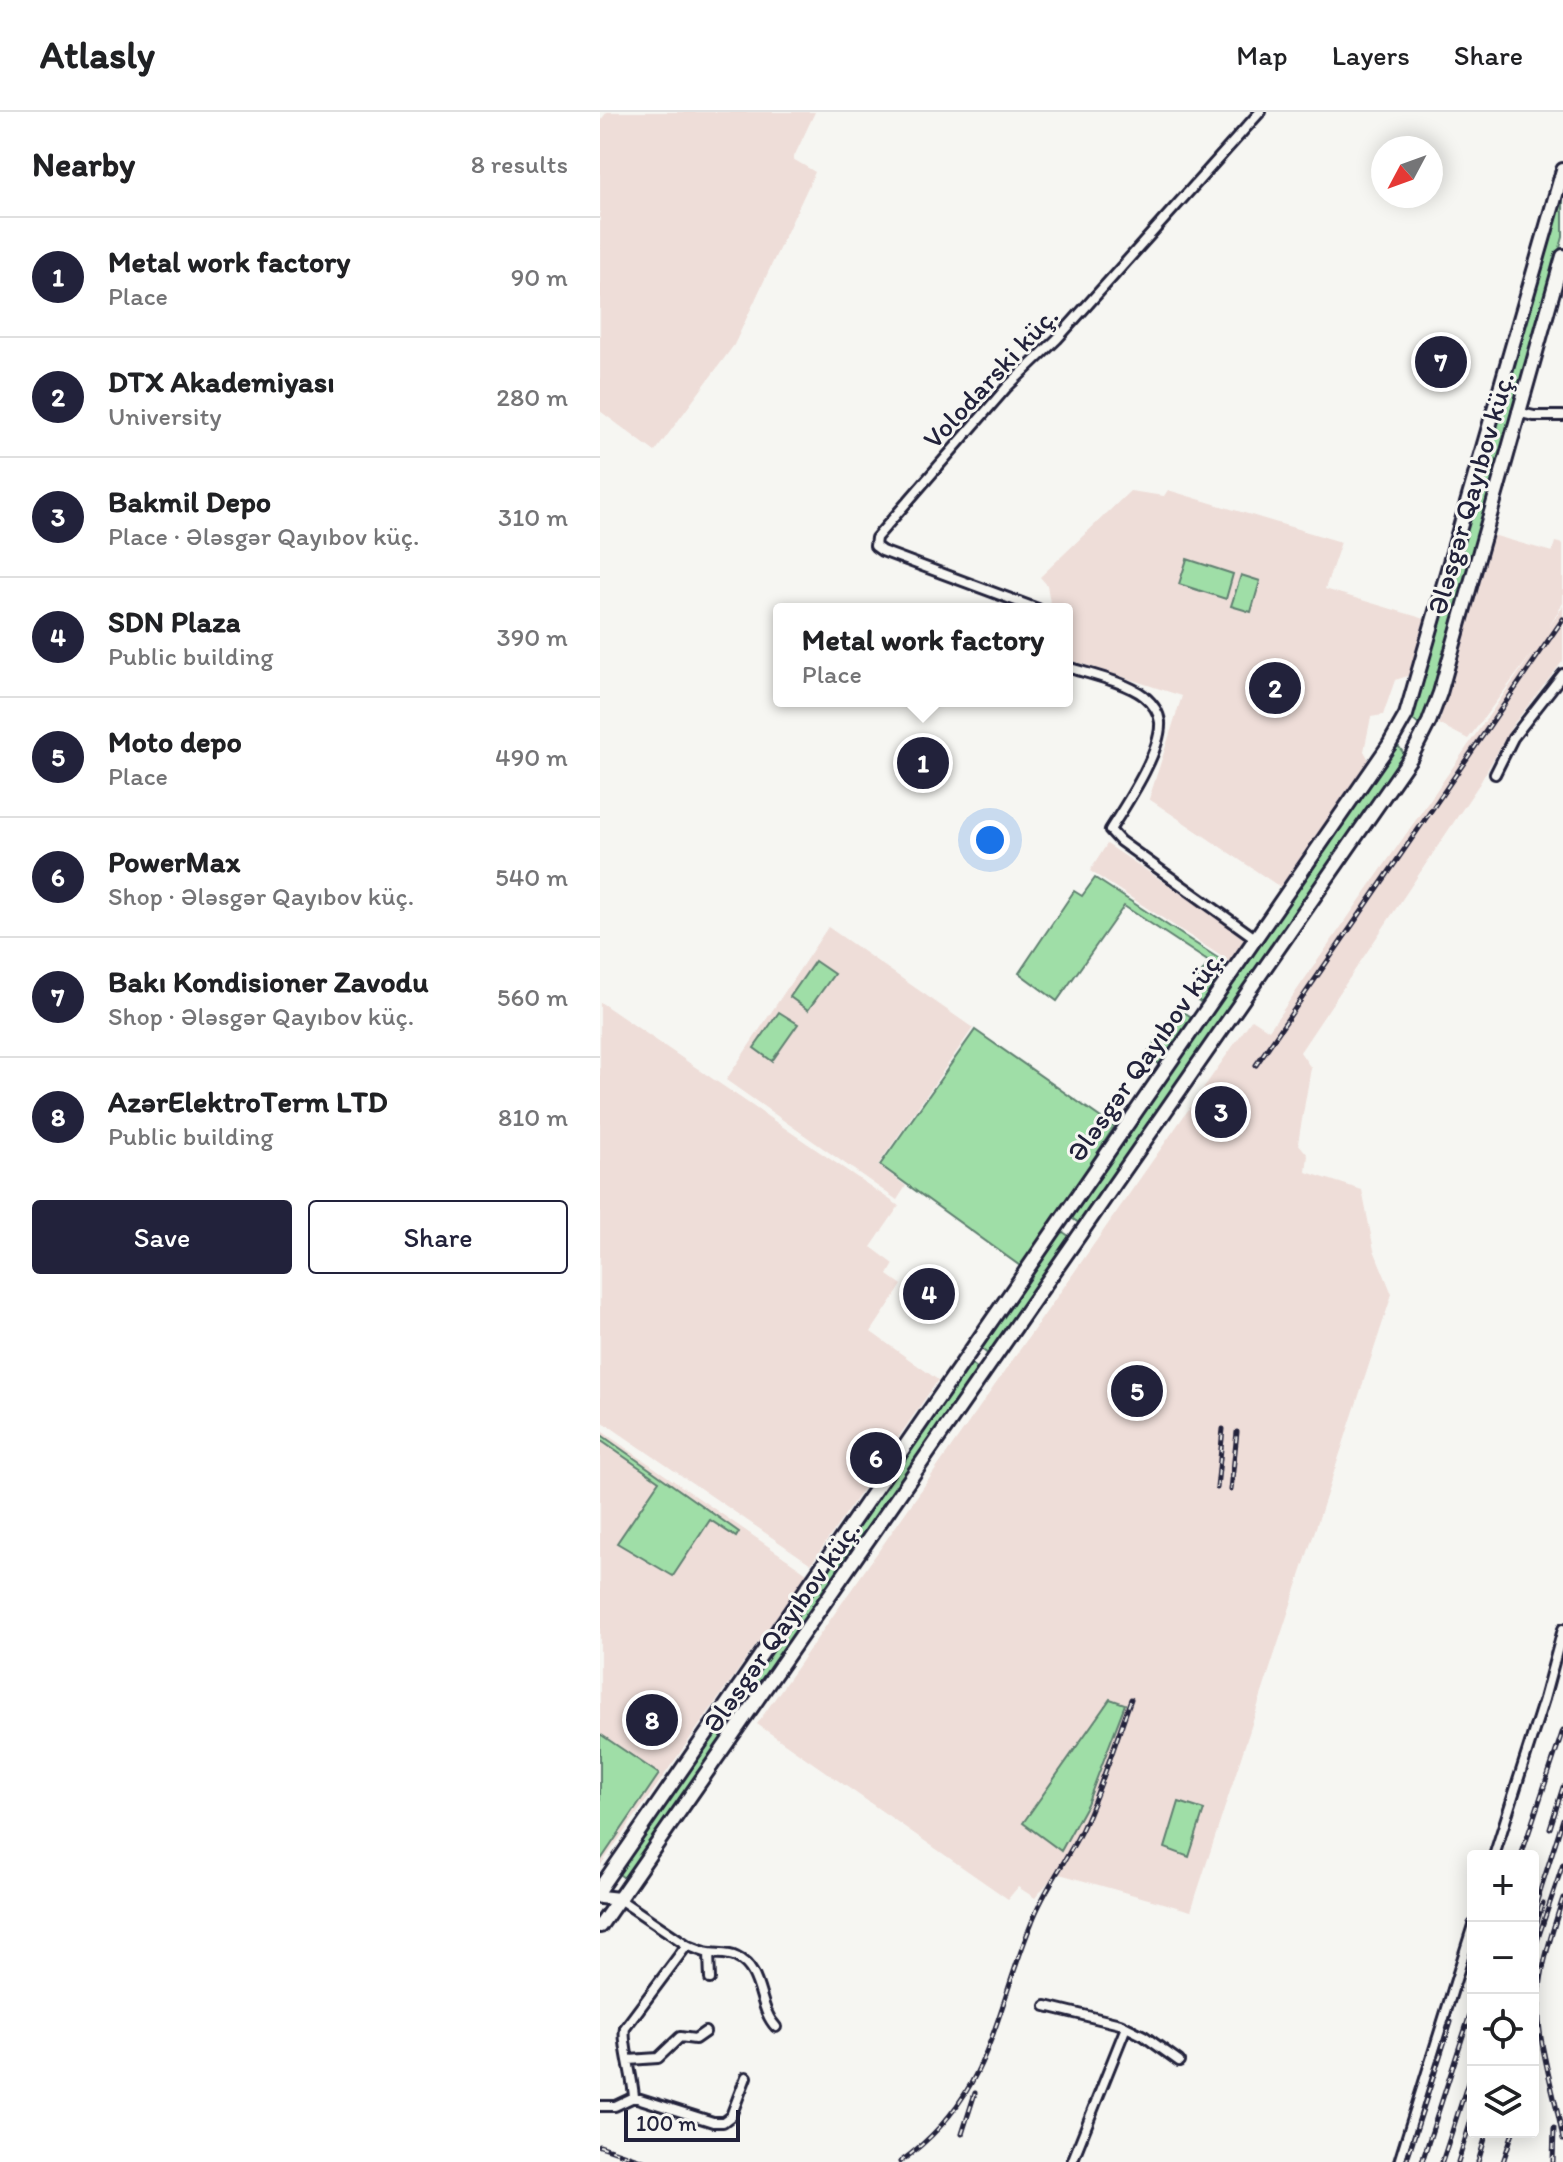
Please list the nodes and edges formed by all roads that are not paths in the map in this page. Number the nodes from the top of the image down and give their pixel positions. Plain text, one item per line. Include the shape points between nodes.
1 (1260, 112) edge
2 (1563, 170) edge
3 (1563, 256) edge
4 (1517, 412) junction
5 (1563, 416) edge
6 (1022, 603) edge
7 (1073, 669) edge
8 (1563, 674) edge
9 (1406, 715) junction
10 (1429, 722) junction
11 (1392, 740) junction
12 (1411, 757) junction
13 (1495, 774) dead end
14 (1255, 938) junction
15 (1060, 1221) junction
16 (1080, 1235) junction
17 (970, 1350) junction
18 (991, 1365) junction
19 (1563, 1629) edge
20 (723, 1709) junction
21 (743, 1724) junction
22 (1496, 1850) edge
23 (600, 1888) edge
24 (600, 1897) edge
25 (619, 1899) junction
26 (600, 1926) edge
27 (1467, 1944) edge
28 (687, 1945) junction
29 (709, 1953) junction
30 (710, 1979) dead end
31 (1046, 2006) dead end
32 (776, 2027) dead end
33 (1126, 2027) junction
34 (705, 2032) dead end
35 (629, 2060) junction
36 (1179, 2061) dead end
37 (746, 2077) dead end
38 (634, 2097) junction
39 (600, 2106) edge
40 (1072, 2162) edge
41 (1399, 2162) edge

1 - 6 street, Volodarski küç. via 876,538 875,546 882,551
2 - 9 main road, Ələsgər Qayıbov küç.
3 - 4 main road, Ələsgər Qayıbov küç.
4 - 5 street
4 - 10 main road, Ələsgər Qayıbov küç.
7 - 14 street via 1136,691 1159,716 1144,772 1110,830
8 - 13 street via 1513,738
9 - 10 main road via 1415,729
9 - 11 main road, Ələsgər Qayıbov küç.
10 - 12 main road, Ələsgər Qayıbov küç.
11 - 12 main road via 1405,742
11 - 14 main road, Ələsgər Qayıbov küç.
12 - 16 main road, Ələsgər Qayıbov küç.
14 - 15 main road, Ələsgər Qayıbov küç.
15 - 16 main road
15 - 17 main road, Ələsgər Qayıbov küç.
16 - 18 main road, Ələsgər Qayıbov küç.
17 - 18 main road
17 - 20 main road, Ələsgər Qayıbov küç.
18 - 21 main road, Ələsgər Qayıbov küç.
19 - 22 street
20 - 21 main road
20 - 23 main road, Ələsgər Qayıbov küç.
21 - 25 main road, Ələsgər Qayıbov küç.
24 - 25 main road
25 - 26 main road, Ələsgər Qayıbov küç.
25 - 28 street
27 - 41 street
28 - 29 street
28 - 35 street via 625,2028
29 - 30 street
29 - 32 street via 733,1954 743,1961 752,1971 763,2010
31 - 33 street
33 - 36 street
33 - 40 street
34 - 35 street via 695,2039 680,2037 658,2058
35 - 38 street
37 - 38 street via 731,2116 720,2123
38 - 39 street

